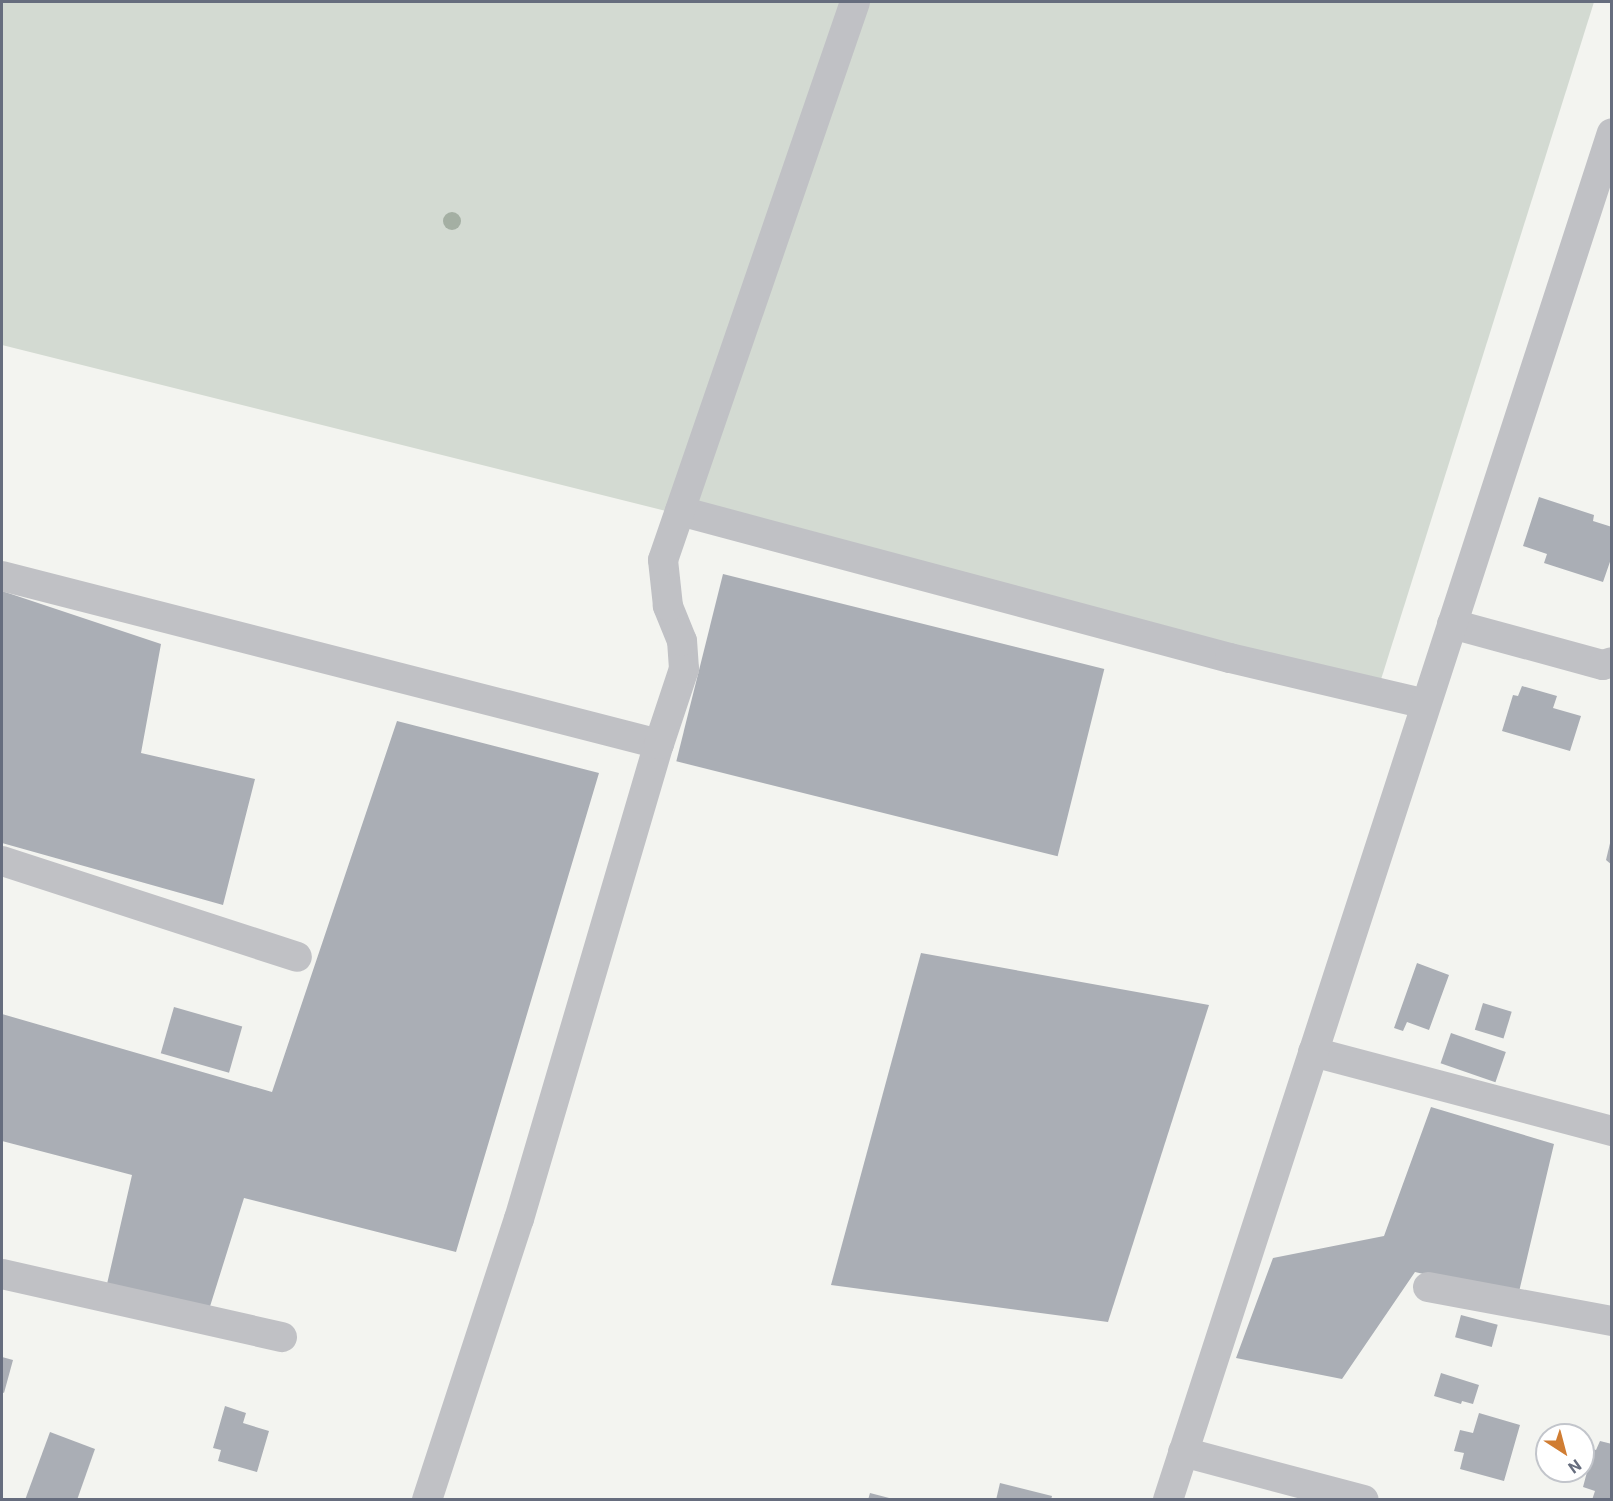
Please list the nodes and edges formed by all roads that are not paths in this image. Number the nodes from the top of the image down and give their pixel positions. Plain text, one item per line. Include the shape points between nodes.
1 (855, 2) edge
2 (1611, 133) edge
3 (680, 511) junction
4 (2, 576) edge
5 (1452, 624) junction
6 (1611, 662) edge
7 (1426, 704) junction
8 (659, 744) junction
9 (2, 861) edge
10 (297, 957) dead end
11 (1313, 1052) junction
12 (1611, 1131) edge
13 (2, 1274) edge
14 (1428, 1287) dead end
15 (1611, 1321) edge
16 (282, 1337) dead end
17 (1183, 1452) junction
18 (427, 1500) edge
19 (1168, 1500) edge
20 (1364, 1500) edge

1 - 3 street
2 - 5 street
3 - 7 street via 1230,658
3 - 8 street via 663,560 668,606 682,641 684,669
4 - 8 street
5 - 6 street via 1603,665
5 - 7 street
7 - 11 street
8 - 18 street via 519,1219
9 - 10 street
11 - 12 street
11 - 17 street
13 - 16 street
14 - 15 street
17 - 19 street
17 - 20 street

